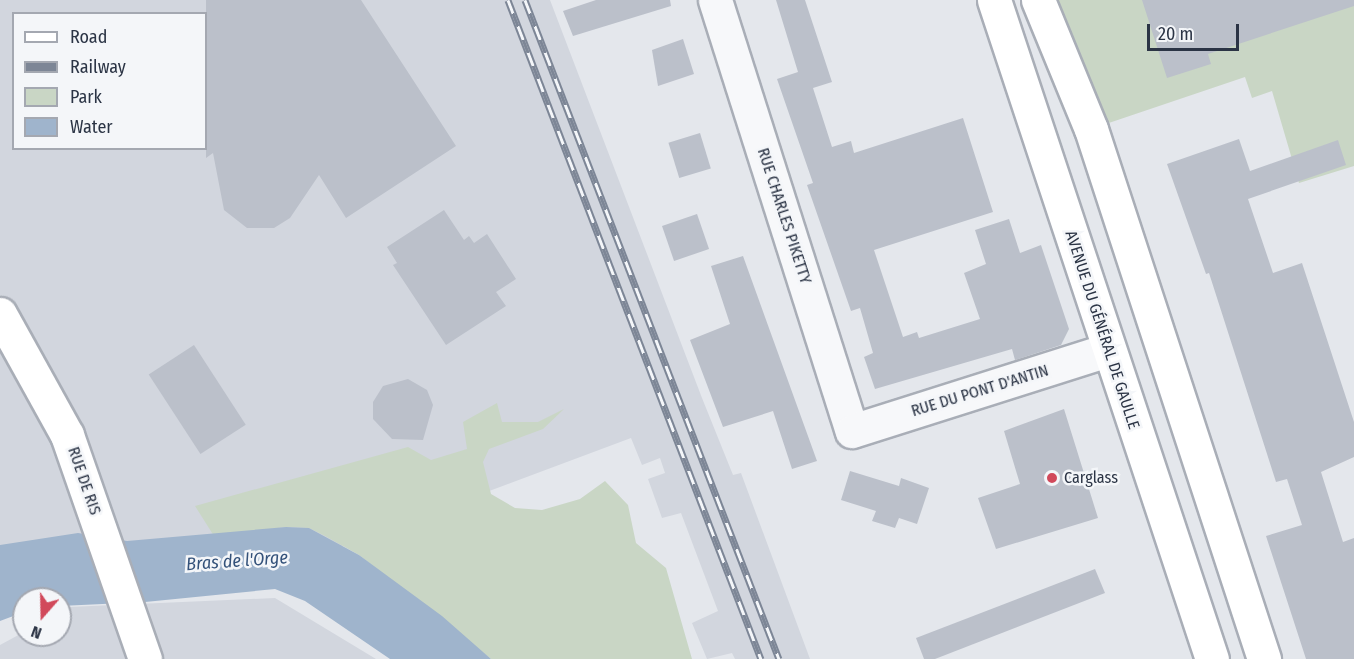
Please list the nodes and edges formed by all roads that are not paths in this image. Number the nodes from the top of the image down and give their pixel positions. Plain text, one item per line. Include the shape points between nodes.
1 (715, 0) edge
2 (994, 0) edge
3 (1038, 0) edge
4 (0, 314) edge
5 (1108, 351) junction
6 (852, 431) joint
7 (145, 659) edge
8 (1212, 659) edge
9 (1264, 659) edge

1 - 6 street, RUE CHARLES PIKETTY
2 - 5 main road, AVENUE DU GÉNÉRAL DE GAULLE
3 - 9 main road via 1091,129
4 - 7 main road, RUE DE RIS via 55,407
5 - 6 street, RUE DU PONT D'ANTIN
5 - 8 main road, AVENUE DU GÉNÉRAL DE GAULLE

